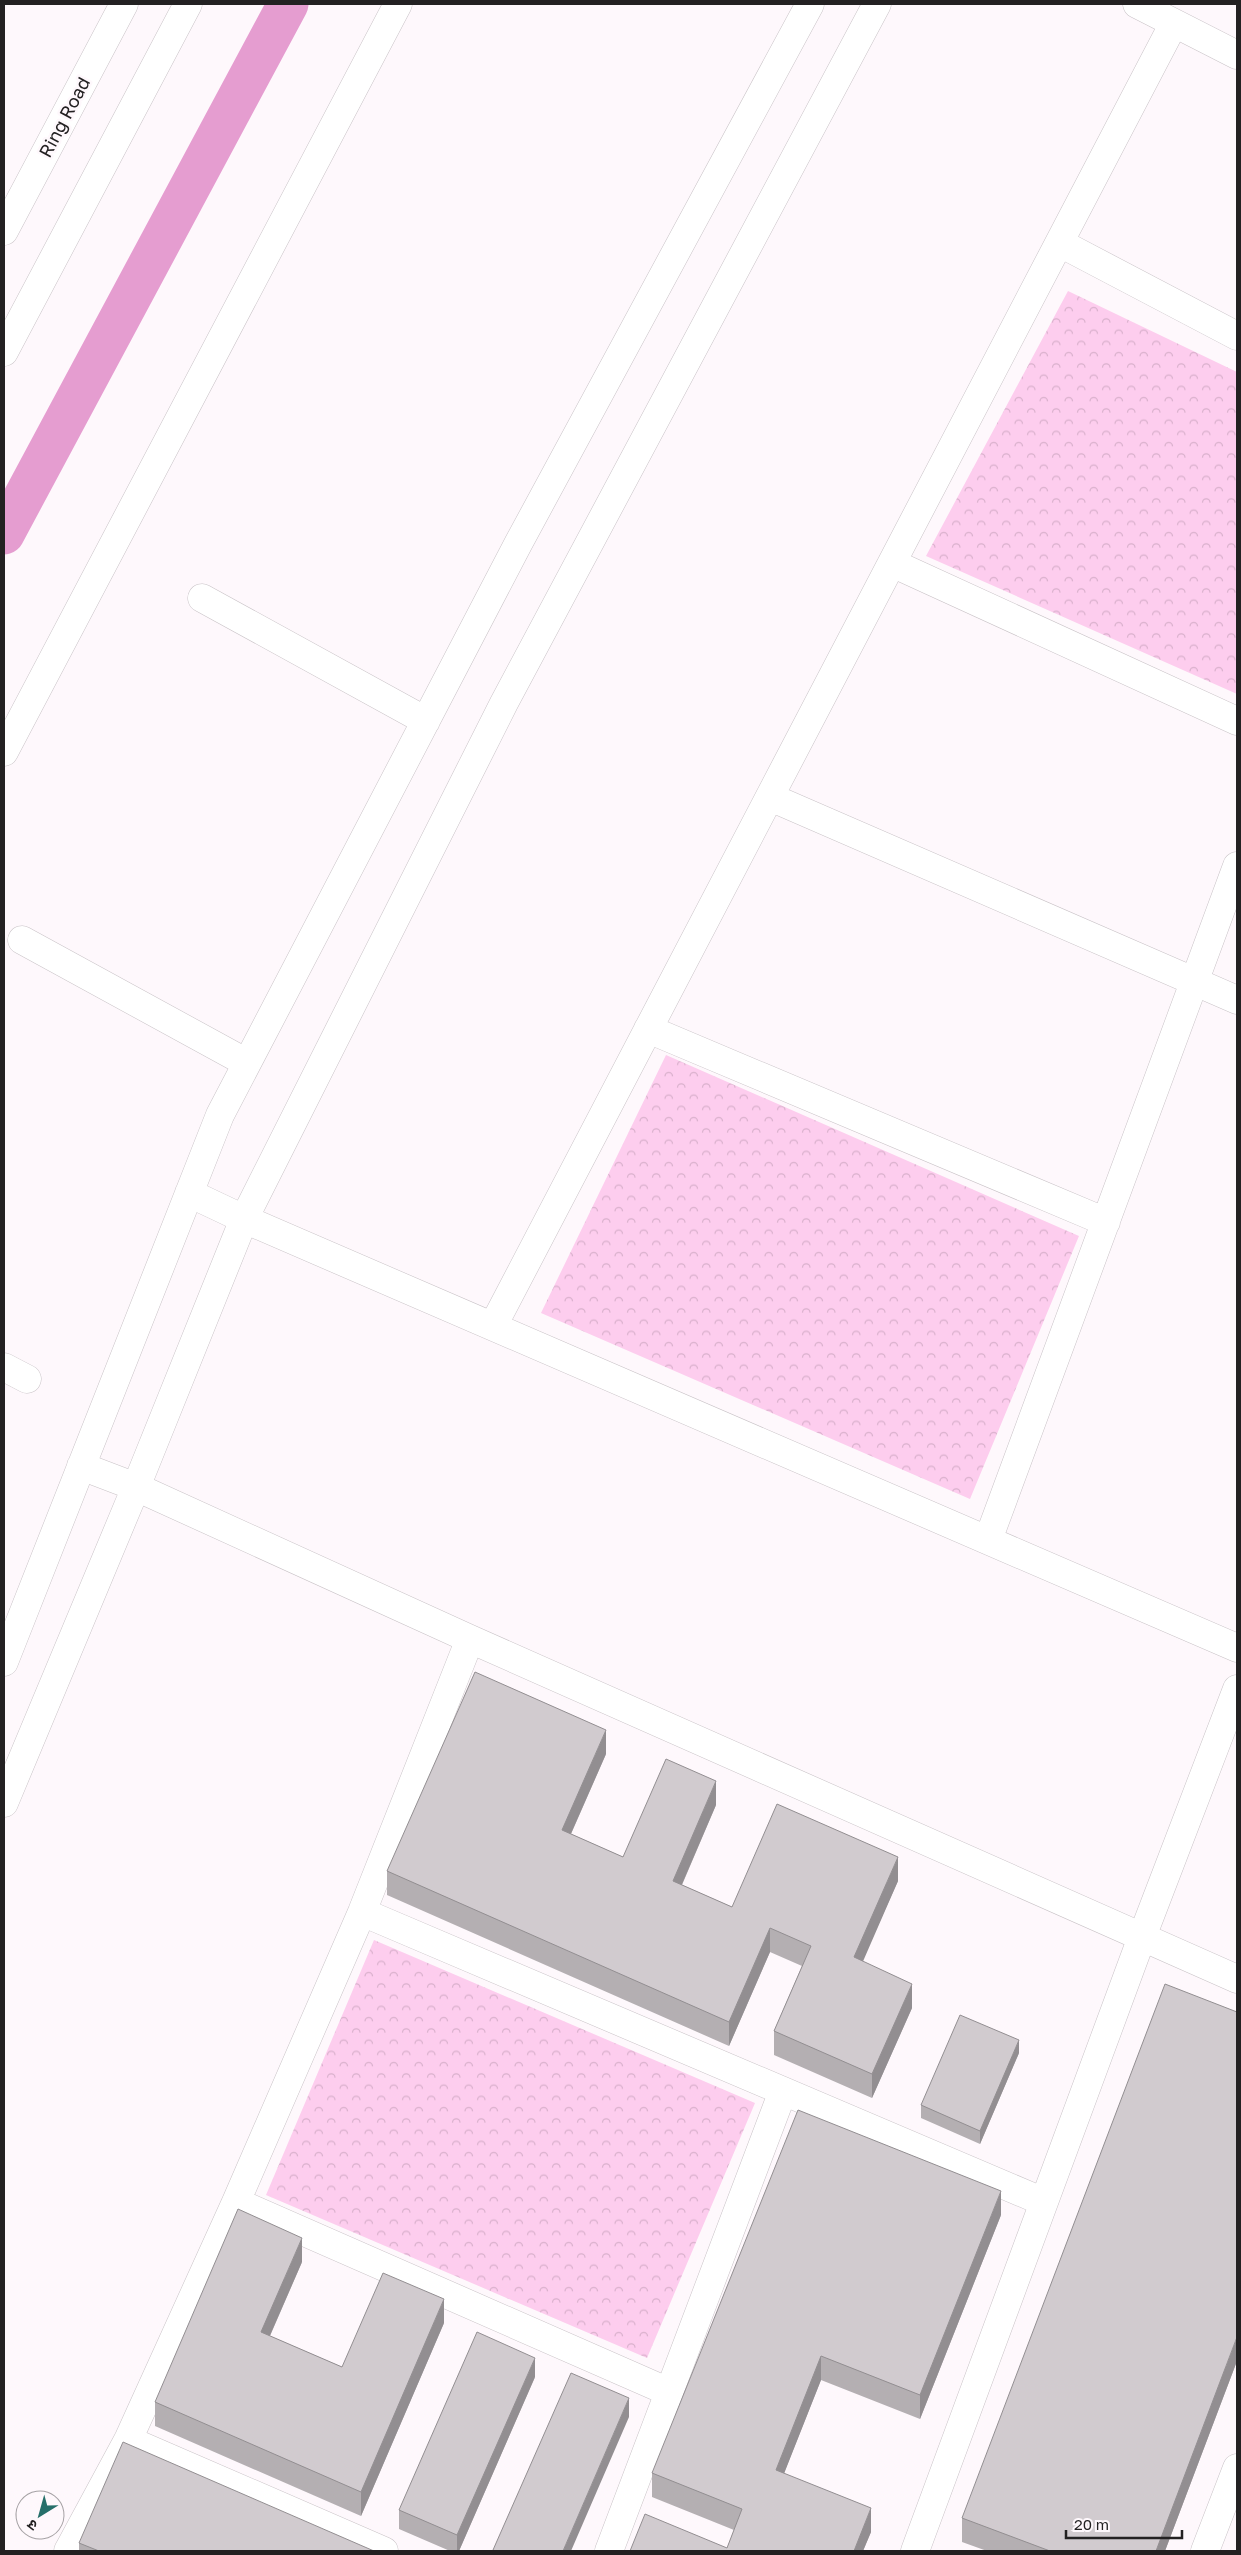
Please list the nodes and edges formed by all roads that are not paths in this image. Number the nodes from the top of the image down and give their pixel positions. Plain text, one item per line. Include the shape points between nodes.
1 (124, 4) edge
2 (188, 4) edge
3 (398, 4) edge
4 (810, 4) edge
5 (877, 4) edge
6 (1138, 4) edge
7 (1174, 23) junction
8 (1237, 55) edge
9 (4, 231) edge
10 (1060, 243) junction
11 (1237, 336) edge
12 (4, 352) edge
13 (892, 563) junction
14 (202, 598) dead end
15 (426, 720) junction
16 (1237, 721) edge
17 (4, 752) edge
18 (770, 797) junction
19 (1237, 866) edge
20 (22, 940) dead end
21 (1194, 981) junction
22 (1237, 1000) edge
23 (648, 1029) junction
24 (247, 1063) junction
25 (189, 1193) junction
26 (244, 1219) junction
27 (1106, 1222) junction
28 (493, 1326) junction
29 (81, 1466) junction
30 (136, 1487) junction
31 (988, 1540) junction
32 (470, 1639) junction
33 (1237, 1648) edge
34 (4, 1662) edge
35 (1237, 1690) edge
36 (4, 1803) edge
37 (362, 1912) junction
38 (1142, 1937) junction
39 (1237, 1979) edge
40 (783, 2091) junction
41 (236, 2202) junction
42 (1044, 2202) junction
43 (669, 2392) junction
44 (128, 2440) junction
45 (1237, 2468) edge
46 (68, 2551) edge
47 (384, 2551) edge
48 (609, 2551) edge
49 (915, 2551) edge
50 (1205, 2551) edge

1 - 9 street, Ring Road
2 - 12 street
3 - 17 street
4 - 15 street
5 - 26 street via 504,703
6 - 7 street
7 - 8 street
7 - 10 street
10 - 11 street
10 - 13 street
13 - 16 street
13 - 18 street
14 - 15 street
15 - 24 street
18 - 21 street
18 - 23 street
19 - 21 street
20 - 24 street
21 - 22 street
21 - 27 street
23 - 27 street
23 - 28 street
24 - 25 street via 220,1115
25 - 26 street
25 - 29 street
26 - 28 street
26 - 30 street
27 - 31 street
28 - 31 street
29 - 30 street
29 - 34 street
30 - 32 street
30 - 36 street
31 - 33 street
32 - 37 street
32 - 38 street
35 - 38 street
37 - 40 street
37 - 41 street
38 - 39 street
38 - 42 street
40 - 42 street
40 - 43 street
41 - 43 street
41 - 44 street
42 - 49 street
43 - 48 street
44 - 46 street
44 - 47 street
45 - 50 street

